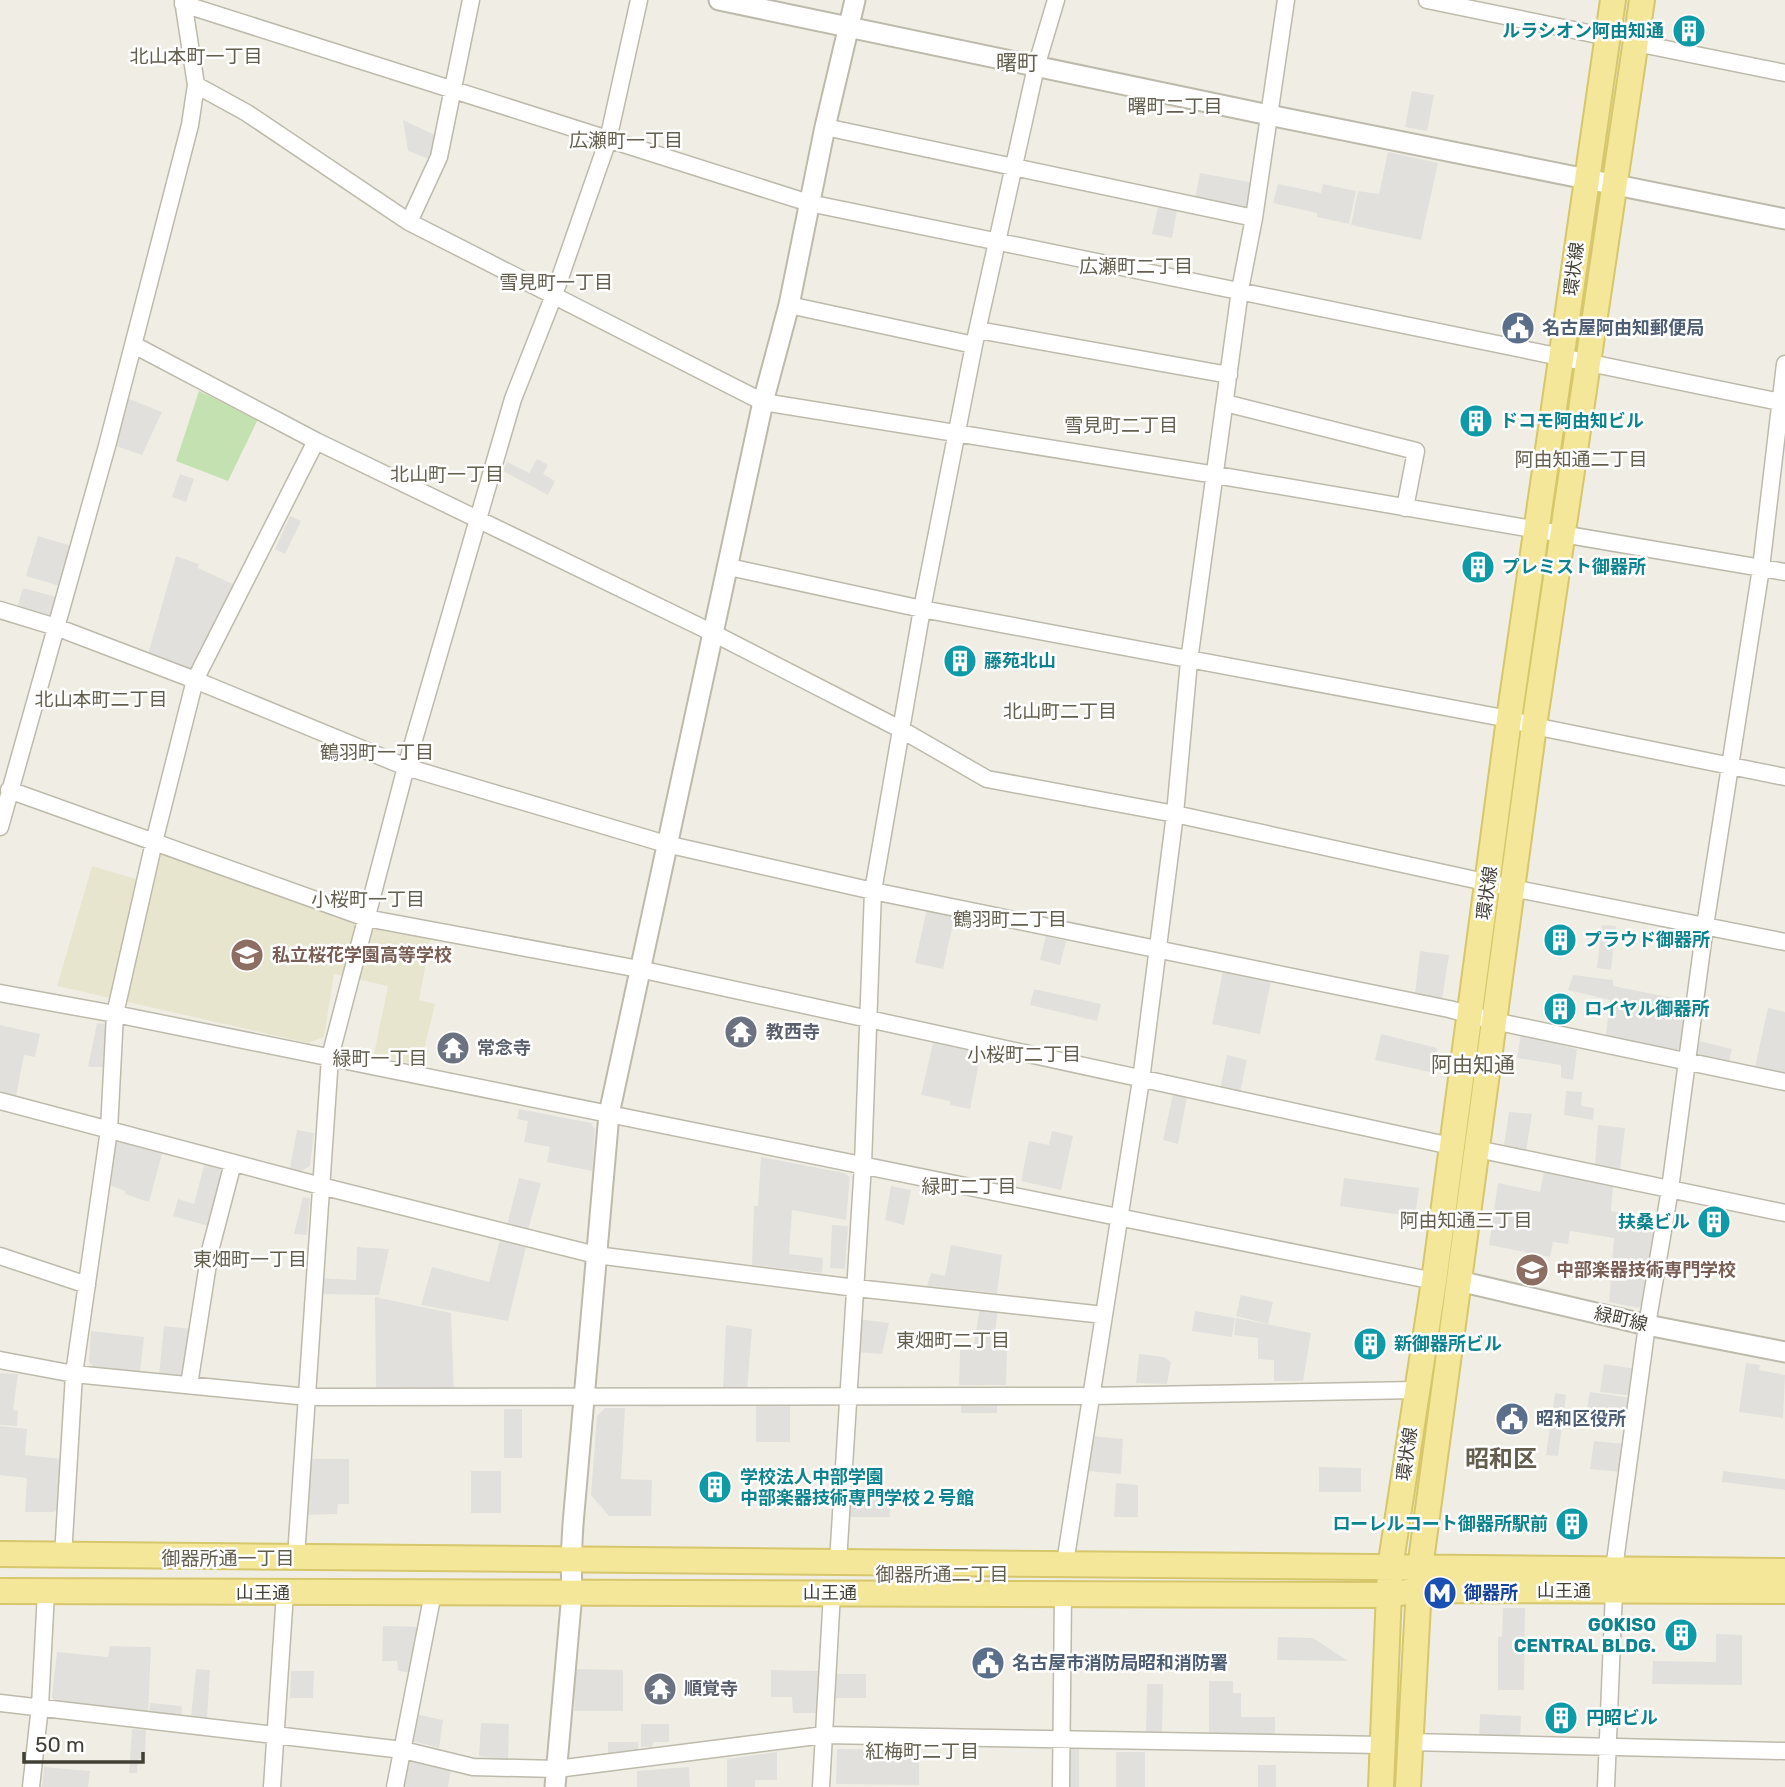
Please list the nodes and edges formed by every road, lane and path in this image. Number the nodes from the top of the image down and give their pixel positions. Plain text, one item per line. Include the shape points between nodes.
1 (471, 0) edge
2 (639, 0) edge
3 (719, 0) edge
4 (855, 0) edge
5 (1056, 0) edge
6 (1286, 0) edge
7 (1427, 0) edge
8 (1614, 0) edge
9 (1642, 0) edge
10 (183, 2) edge
11 (1486, 6) edge
12 (849, 27) junction
13 (1608, 37) junction
14 (1636, 43) junction
15 (1035, 67) junction
16 (1785, 73) edge
17 (195, 85) junction
18 (454, 89) junction
19 (1269, 115) junction
20 (825, 127) junction
21 (608, 140) junction
22 (1014, 169) junction
23 (1586, 177) junction
24 (1616, 183) junction
25 (810, 204) junction
26 (1254, 218) junction
27 (1785, 219) edge
28 (409, 222) junction
29 (998, 243) junction
30 (1240, 290) junction
31 (554, 295) junction
32 (789, 305) junction
33 (976, 338) junction
34 (134, 345) junction
35 (1563, 356) junction
36 (1589, 362) junction
37 (1785, 364) edge
38 (1229, 375) junction
39 (764, 402) junction
40 (1782, 402) edge
41 (1225, 403) junction
42 (957, 435) junction
43 (316, 441) junction
44 (1216, 475) junction
45 (1405, 508) junction
46 (478, 520) junction
47 (1536, 530) junction
48 (1563, 535) junction
49 (729, 567) junction
50 (1761, 568) junction
51 (1785, 572) edge
52 (0, 610) edge
53 (922, 610) junction
54 (56, 627) junction
55 (713, 633) junction
56 (1189, 661) junction
57 (195, 680) junction
58 (1509, 719) junction
59 (1534, 726) junction
60 (902, 730) junction
61 (1731, 766) junction
62 (406, 767) junction
63 (1785, 777) edge
64 (9, 790) junction
65 (1175, 814) junction
66 (0, 827) edge
67 (154, 842) junction
68 (666, 844) junction
69 (1500, 885) junction
70 (873, 891) junction
71 (366, 918) junction
72 (1704, 926) junction
73 (1785, 942) edge
74 (1158, 949) junction
75 (639, 969) junction
76 (0, 993) edge
77 (1468, 1013) junction
78 (115, 1014) junction
79 (867, 1017) junction
80 (1494, 1021) junction
81 (330, 1057) junction
82 (1686, 1060) junction
83 (1141, 1080) junction
84 (1785, 1082) edge
85 (0, 1101) edge
86 (608, 1114) junction
87 (109, 1130) junction
88 (1451, 1146) junction
89 (1477, 1149) junction
90 (233, 1163) junction
91 (863, 1164) junction
92 (321, 1186) junction
93 (1670, 1189) junction
94 (1785, 1213) edge
95 (1118, 1217) junction
96 (596, 1255) junction
97 (0, 1256) edge
98 (1434, 1281) junction
99 (1459, 1281) junction
100 (87, 1285) junction
101 (856, 1288) junction
102 (1104, 1315) junction
103 (1647, 1325) junction
104 (1785, 1352) edge
105 (0, 1360) edge
106 (74, 1374) junction
107 (189, 1385) junction
108 (1416, 1390) junction
109 (1090, 1396) junction
110 (849, 1397) junction
111 (308, 1398) junction
112 (584, 1398) junction
113 (0, 1554) edge
114 (63, 1556) junction
115 (296, 1558) junction
116 (571, 1560) junction
117 (838, 1562) junction
118 (1065, 1563) junction
119 (1390, 1568) junction
120 (1785, 1571) edge
121 (1420, 1579) junction
122 (1614, 1580) junction
123 (0, 1591) edge
124 (1785, 1591) edge
125 (46, 1592) junction
126 (433, 1593) junction
127 (572, 1593) junction
128 (832, 1593) junction
129 (285, 1594) junction
130 (1063, 1594) junction
131 (1388, 1595) junction
132 (0, 1703) edge
133 (40, 1706) junction
134 (276, 1734) junction
135 (824, 1735) junction
136 (1062, 1740) junction
137 (1410, 1742) junction
138 (1382, 1745) junction
139 (1608, 1747) junction
140 (402, 1750) junction
141 (1785, 1751) edge
142 (556, 1778) edge
143 (31, 1787) edge
144 (272, 1787) edge
145 (395, 1787) edge
146 (821, 1787) edge
147 (1061, 1787) edge
148 (1381, 1787) edge
149 (1408, 1787) edge
150 (1606, 1787) edge

1 - 18 street
2 - 21 street
3 - 12 street
4 - 12 street
5 - 15 street
6 - 19 street
7 - 11 street
8 - 13 main road, 環状線
9 - 14 main road, 環状線
10 - 17 street
10 - 18 street
11 - 13 street
12 - 15 street
12 - 20 street
13 - 23 main road, 環状線
14 - 16 street
14 - 24 main road, 環状線
15 - 19 street
15 - 22 street
17 - 28 street via 247,113
17 - 34 street via 190,125
18 - 21 street
18 - 28 street via 439,157
19 - 23 street
19 - 26 street
20 - 22 street
20 - 25 street
21 - 25 street
21 - 31 street
22 - 26 street
22 - 29 street
23 - 24 street
23 - 35 main road, 環状線
24 - 27 street
24 - 36 main road, 環状線
25 - 29 street
25 - 32 street
26 - 30 street
28 - 31 street
29 - 30 street
29 - 33 street
30 - 35 street
30 - 38 street
31 - 39 street
31 - 46 street via 513,399
32 - 33 street
32 - 39 street
33 - 38 street
33 - 42 street
34 - 43 street
34 - 54 street
35 - 36 street
35 - 47 main road, 環状線
36 - 40 street
36 - 48 main road, 環状線
37 - 40 street
38 - 41 street
39 - 42 street
39 - 49 street
40 - 50 street
41 - 44 street
41 - 45 street via 1416,451
42 - 44 street
42 - 53 street
43 - 46 street
43 - 57 street
44 - 45 street
44 - 56 street
45 - 47 street
46 - 55 street
46 - 62 street
47 - 48 street
47 - 58 main road, 環状線
48 - 50 street
48 - 59 main road, 環状線
49 - 53 street
49 - 55 street
50 - 51 street
50 - 61 street
52 - 54 street
53 - 56 street
53 - 60 street
54 - 57 street
54 - 64 street
55 - 60 street
55 - 68 street
56 - 58 street
56 - 65 street
57 - 62 street
57 - 67 street
58 - 59 street
58 - 69 main road, 環状線
59 - 61 street
59 - 69 main road, 環状線
60 - 65 street via 987,779
60 - 70 street
61 - 63 street
61 - 72 street
62 - 68 street
62 - 71 street
64 - 66 street
64 - 67 street
65 - 69 street
65 - 74 street
67 - 71 street
67 - 78 street
68 - 70 street
68 - 75 street
69 - 72 street
69 - 77 main road, 環状線
69 - 80 main road, 環状線
70 - 74 street
70 - 79 street
71 - 75 street
71 - 81 street
72 - 73 street
72 - 82 street
74 - 77 street
74 - 83 street
75 - 79 street
75 - 86 street
76 - 78 street
77 - 80 street
77 - 88 main road, 環状線
78 - 81 street
78 - 87 street
79 - 83 street
79 - 91 street
80 - 82 street
80 - 89 main road, 環状線
81 - 86 street
81 - 92 street
82 - 84 street
82 - 93 street
83 - 88 street
83 - 95 street
85 - 87 street
86 - 91 street
86 - 96 street
87 - 90 street
87 - 100 street
88 - 98 main road, 環状線
89 - 93 street
89 - 99 main road, 環状線
90 - 92 street
90 - 107 street via 210,1251
91 - 95 street
91 - 101 street
92 - 96 street
92 - 111 street
93 - 94 street
93 - 103 street
95 - 98 street
95 - 102 street
96 - 101 street
96 - 112 street
97 - 100 street
98 - 108 main road, 環状線
99 - 103 street, 緑町線
99 - 121 main road, 環状線
100 - 106 street
101 - 102 street
101 - 110 street
102 - 109 street
103 - 104 street, 緑町線
103 - 122 street
105 - 106 street
106 - 107 street
106 - 114 street
107 - 111 street
108 - 109 street
108 - 119 main road, 環状線
109 - 110 street
109 - 118 street
110 - 112 street
110 - 117 street
111 - 112 street
111 - 115 street
112 - 116 street
113 - 114 main road, 山王通
114 - 115 main road, 山王通
115 - 116 main road, 山王通
116 - 117 main road, 山王通
116 - 127 street
117 - 118 main road, 山王通
118 - 119 main road, 山王通
119 - 121 main road, 山王通
119 - 131 main road, 環状線
120 - 122 main road, 山王通
121 - 122 main road, 山王通
121 - 131 main road, 山王通
121 - 137 main road, 環状線
122 - 124 main road, 山王通
122 - 139 street
123 - 125 main road, 山王通
125 - 129 main road, 山王通
125 - 133 street
126 - 127 main road, 山王通
126 - 129 main road, 山王通
126 - 140 street
127 - 128 main road, 山王通
127 - 142 street
128 - 130 main road, 山王通
128 - 135 street
129 - 134 street
130 - 131 main road, 山王通
130 - 136 street
131 - 138 main road, 環状線
132 - 133 street
133 - 134 street
133 - 143 street
134 - 140 street
134 - 144 street
135 - 136 street
135 - 142 street
135 - 146 street
136 - 138 street
136 - 147 street
137 - 139 street
137 - 149 main road, 環状線
138 - 148 main road, 環状線
139 - 141 street
139 - 150 street
140 - 142 street via 473,1767
140 - 145 street

